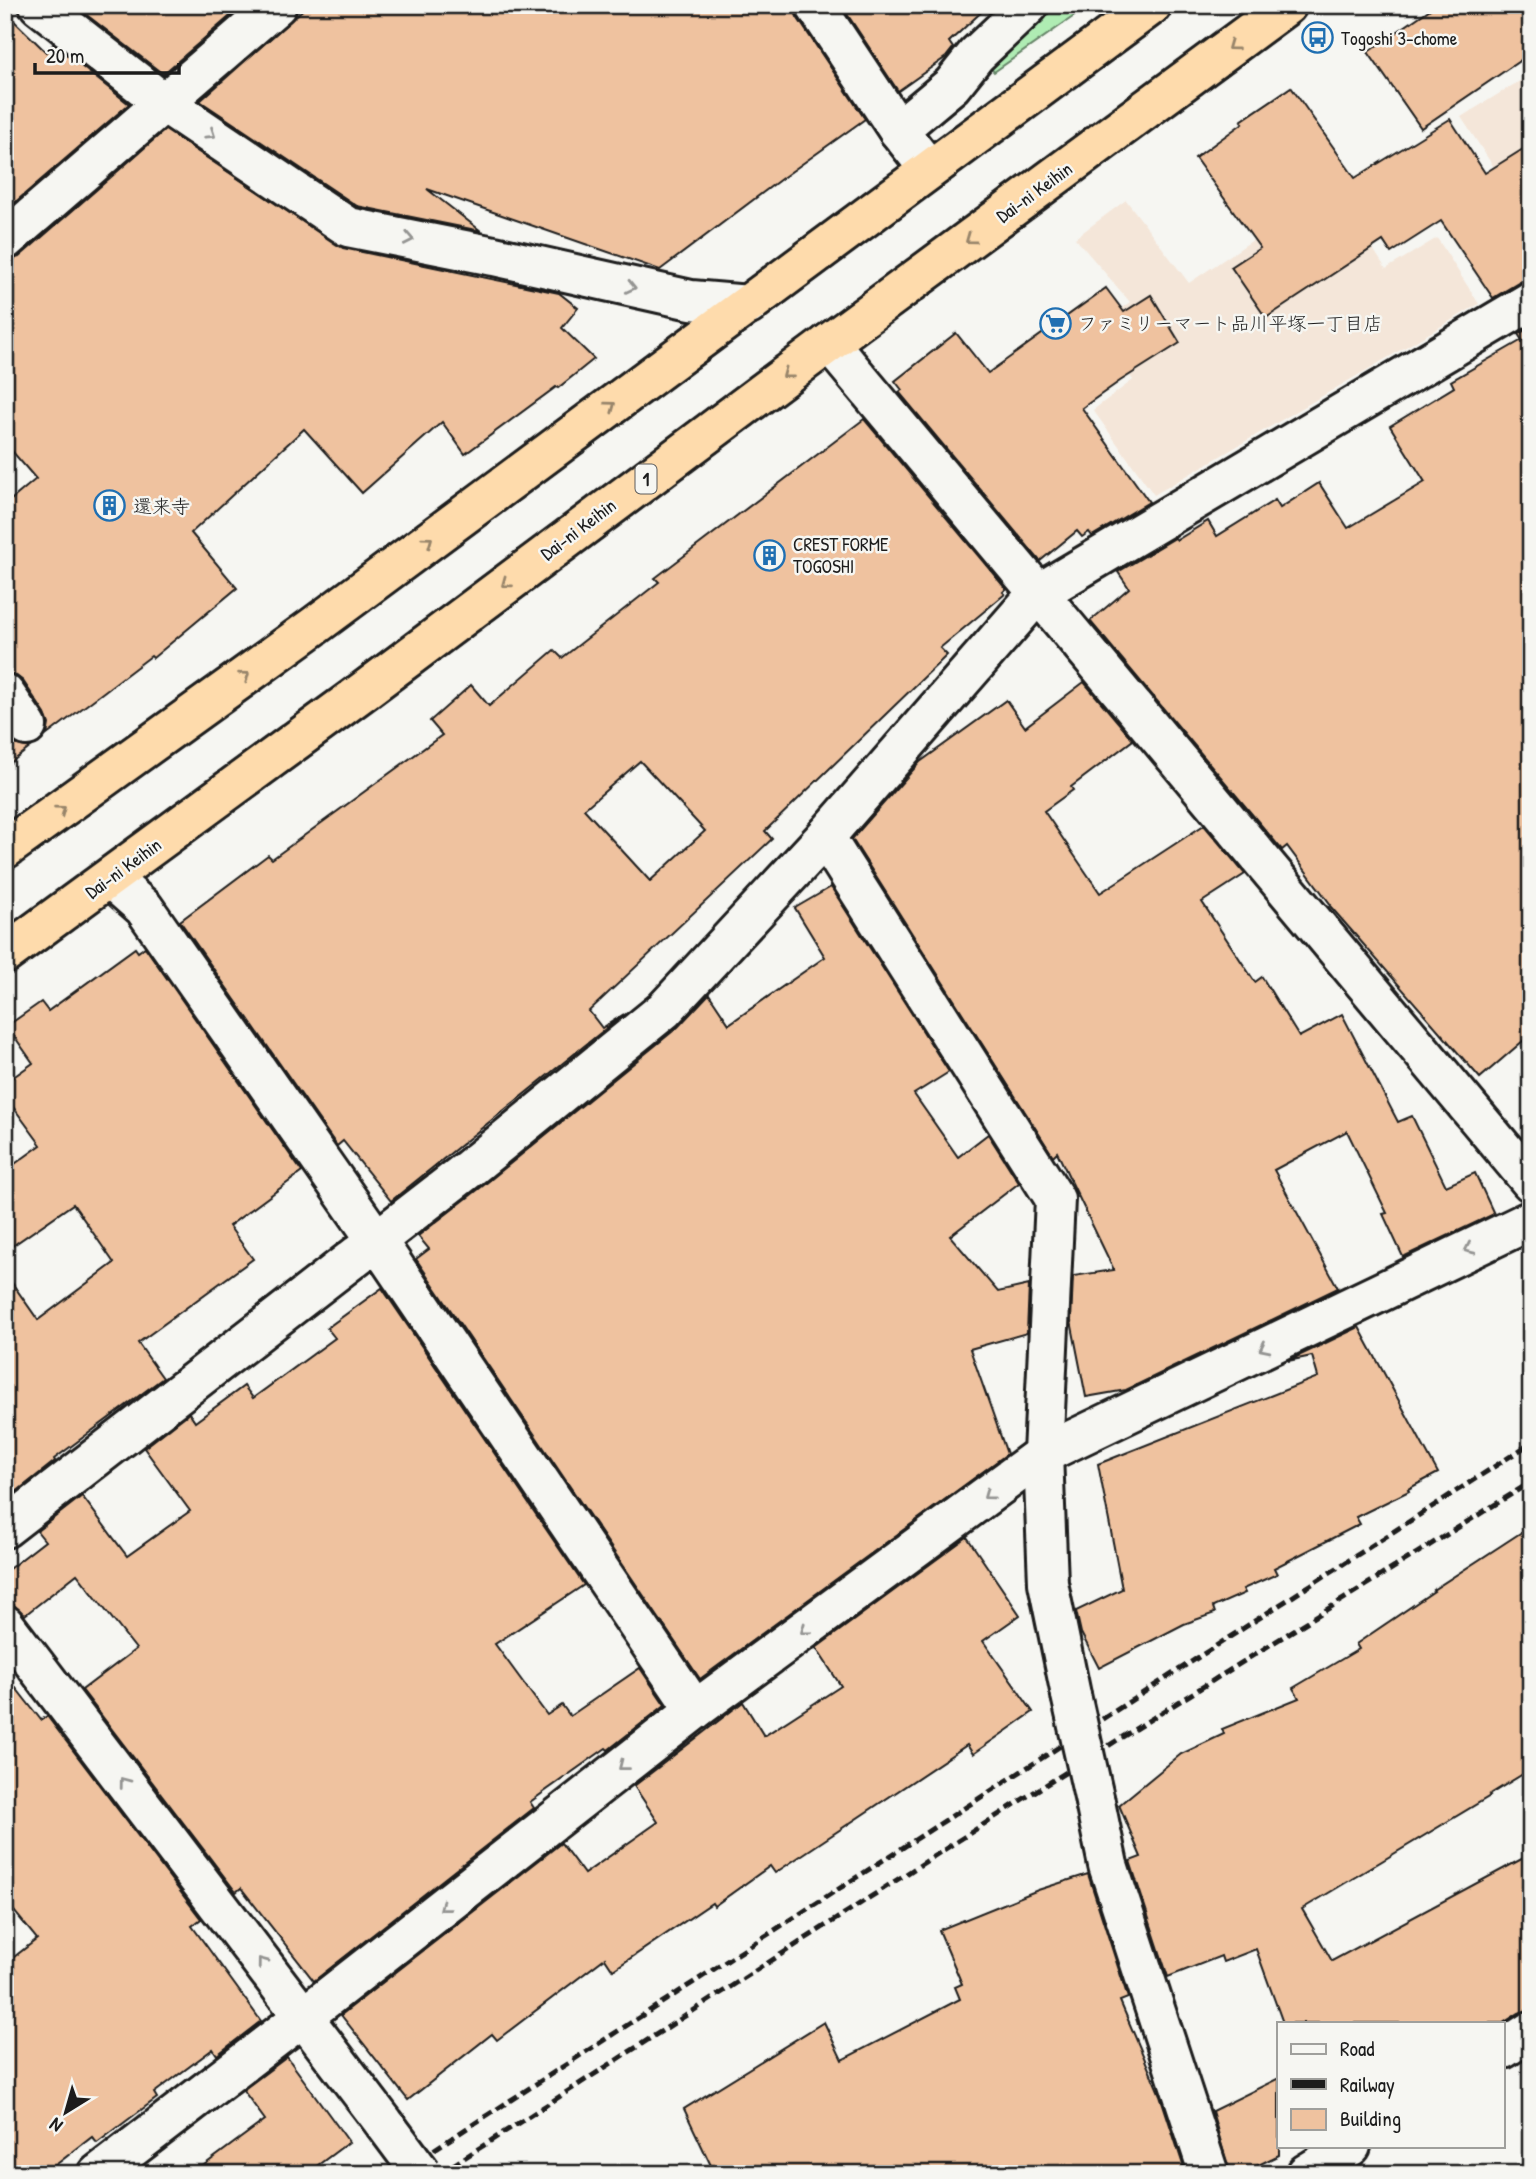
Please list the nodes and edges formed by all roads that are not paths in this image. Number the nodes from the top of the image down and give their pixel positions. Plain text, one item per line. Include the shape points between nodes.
1 (38, 5) edge
2 (277, 5) edge
3 (815, 5) edge
4 (1029, 5) edge
5 (1152, 5) edge
6 (1287, 5) edge
7 (164, 103) junction
8 (898, 130) junction
9 (929, 169) junction
10 (5, 240) edge
11 (1531, 301) edge
12 (748, 305) junction
13 (829, 343) junction
14 (1037, 594) junction
15 (5, 694) edge
16 (27, 726) dead end
17 (825, 837) junction
18 (5, 849) edge
19 (110, 877) junction
20 (5, 954) edge
21 (1531, 1182) edge
22 (1531, 1220) edge
23 (377, 1241) junction
24 (1043, 1454) junction
25 (5, 1528) edge
26 (5, 1625) edge
27 (695, 1710) junction
28 (304, 2017) junction
29 (1531, 2031) edge
30 (1504, 2048) edge
31 (1347, 2148) edge
32 (98, 2174) edge
33 (422, 2174) edge
34 (1209, 2174) edge
35 (1307, 2174) edge

1 - 7 street
2 - 7 street
3 - 8 street
4 - 8 street via 976,55 952,85
5 - 9 highway
6 -> 13 highway, Dai-ni Keihin / 1
7 - 10 street
7 -> 12 street via 348,227 691,300
8 - 9 street
9 - 12 highway
11 - 14 street
18 -> 12 highway
13 - 14 street
13 -> 19 highway, Dai-ni Keihin / 1
14 - 17 street
14 - 21 street
15 - 16 street
17 - 23 street via 664,1010
17 - 24 street via 1055,1199
19 - 20 highway, Dai-ni Keihin / 1
19 - 23 street via 144,908
22 -> 24 street
23 - 25 street
23 - 27 street
24 -> 27 street
24 - 34 street, bridge via 1048,1583 1108,1865
28 -> 26 street
27 -> 28 street
28 - 32 street
28 - 33 street, bridge
29 - 30 street
31 - 35 street

